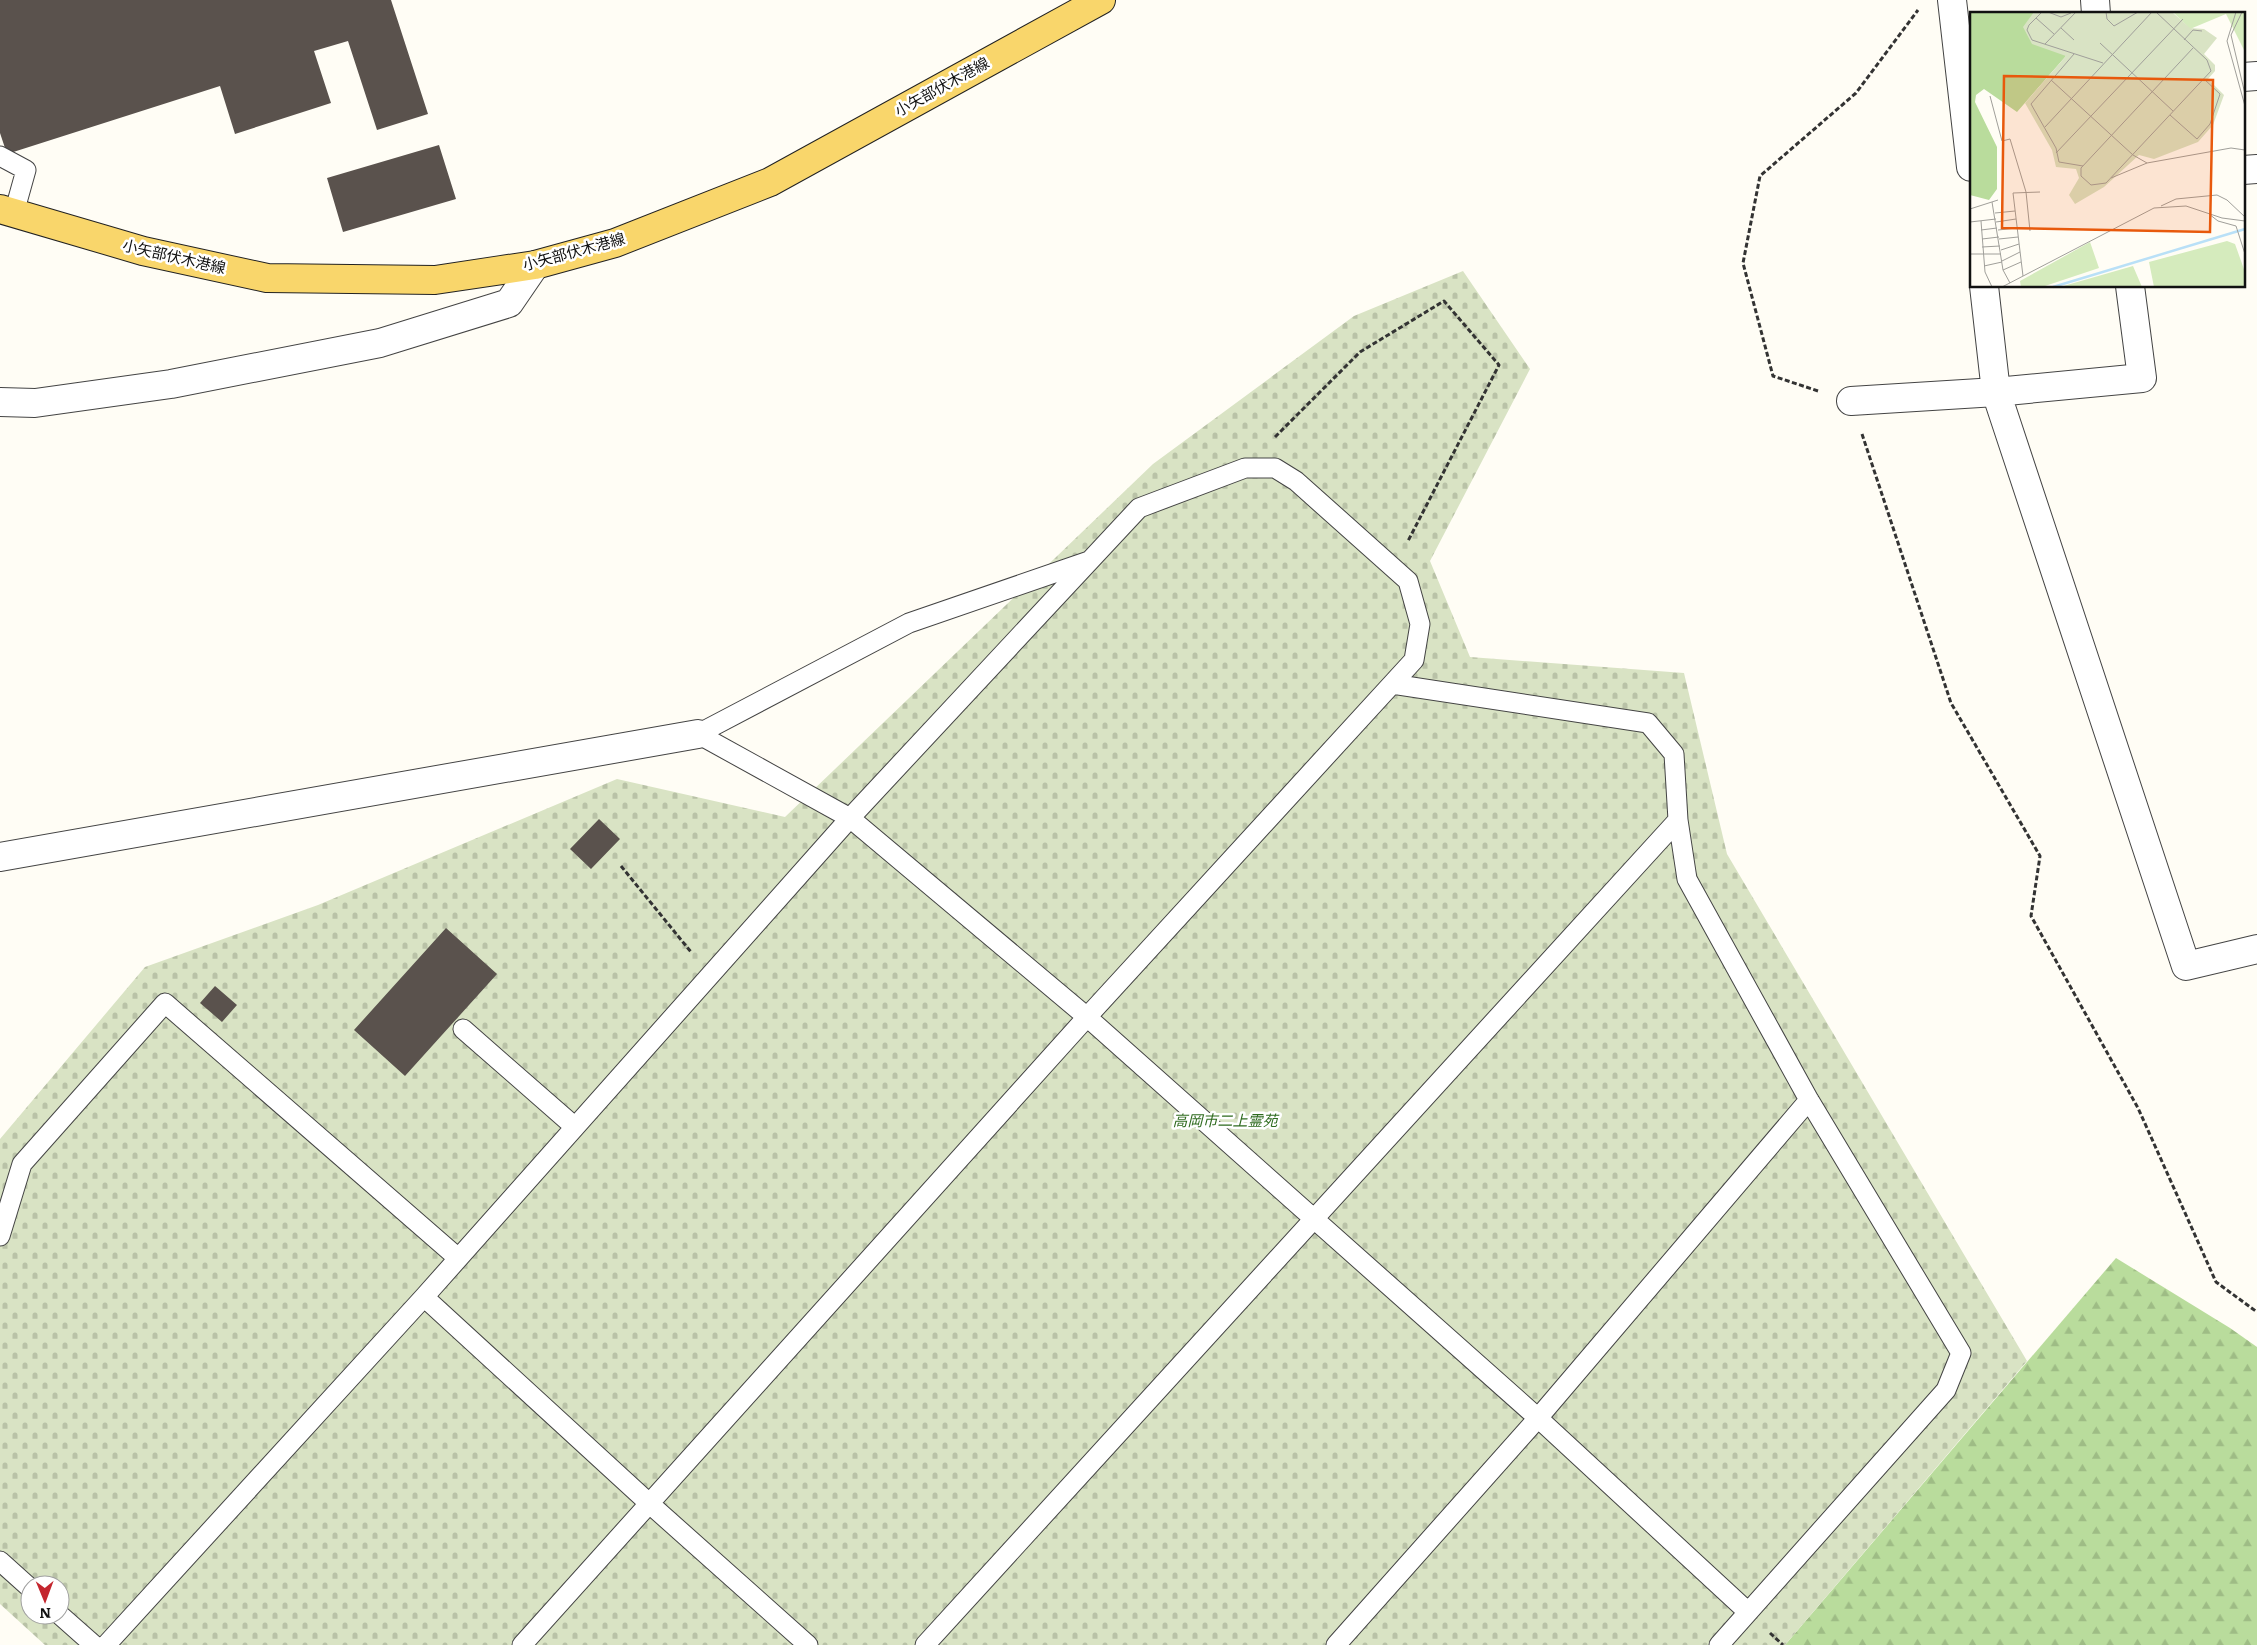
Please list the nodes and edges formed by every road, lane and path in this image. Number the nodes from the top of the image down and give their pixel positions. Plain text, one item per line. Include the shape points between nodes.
1 (1100, 0) edge
2 (1952, 0) edge
3 (1920, 8) dead end
4 (2257, 76) edge
5 (2244, 77) edge
6 (0, 156) edge
7 (1970, 158) edge
8 (2257, 169) edge
9 (2244, 170) edge
10 (7, 211) edge
11 (535, 265) junction
12 (1984, 288) edge
13 (2130, 288) edge
14 (1996, 392) junction
15 (1851, 401) junction
16 (0, 402) edge
17 (1244, 468) junction
18 (1090, 561) junction
19 (1394, 568) junction
20 (1392, 684) junction
21 (698, 734) junction
22 (850, 818) junction
23 (1678, 820) junction
24 (0, 857) edge
25 (621, 866) dead end
26 (2257, 949) edge
27 (710, 975) junction
28 (1087, 1017) junction
29 (463, 1028) dead end
30 (1809, 1100) junction
31 (575, 1127) junction
32 (1314, 1221) junction
33 (0, 1236) edge
34 (458, 1258) junction
35 (424, 1297) junction
36 (2257, 1312) edge
37 (1538, 1418) junction
38 (651, 1504) junction
39 (0, 1561) edge
40 (20, 1579) edge
41 (1748, 1612) junction
42 (70, 1624) edge
43 (94, 1645) edge
44 (106, 1645) edge
45 (522, 1645) edge
46 (808, 1645) edge
47 (925, 1645) edge
48 (1336, 1645) edge
49 (1719, 1645) edge

1 - 11 main road, 小矢部伏木港線 via 770,182 615,243
2 - 7 street
3 - 15 path via 1856,93 1760,176 1744,263 1773,376
4 - 5 street
6 - 10 lane via 26,170
8 - 9 street
10 - 11 main road, 小矢部伏木港線 via 143,252 267,278 435,280
11 - 16 street via 510,303 380,342 171,384 35,403
12 - 14 street
13 - 14 street via 2142,378
14 - 15 street
14 - 26 street via 2186,966
15 - 36 path via 1950,703 2040,856 2031,916 2138,1108 2216,1282
17 - 18 lane via 1140,508
17 - 19 lane via 1275,468 1296,481
17 - 19 path via 1360,352 1444,301 1498,365
18 - 21 lane via 908,623
18 - 22 lane
19 - 20 lane via 1408,581 1420,624 1414,660
20 - 23 lane via 1648,723 1674,754
20 - 28 lane
21 - 22 lane
21 - 24 street
22 - 27 lane
22 - 28 lane
23 - 30 lane via 1687,879
23 - 32 lane
25 - 27 path
27 - 31 lane
28 - 32 lane
28 - 38 lane
29 - 31 lane
30 - 37 lane
30 - 41 lane via 1961,1353 1946,1390
31 - 34 lane
32 - 37 lane
32 - 47 lane
33 - 34 lane via 22,1164 165,1003
34 - 35 lane
35 - 38 lane
35 - 44 lane
37 - 41 lane
37 - 48 lane
38 - 45 lane
38 - 46 lane
39 - 40 lane
41 - 49 lane
42 - 43 lane

